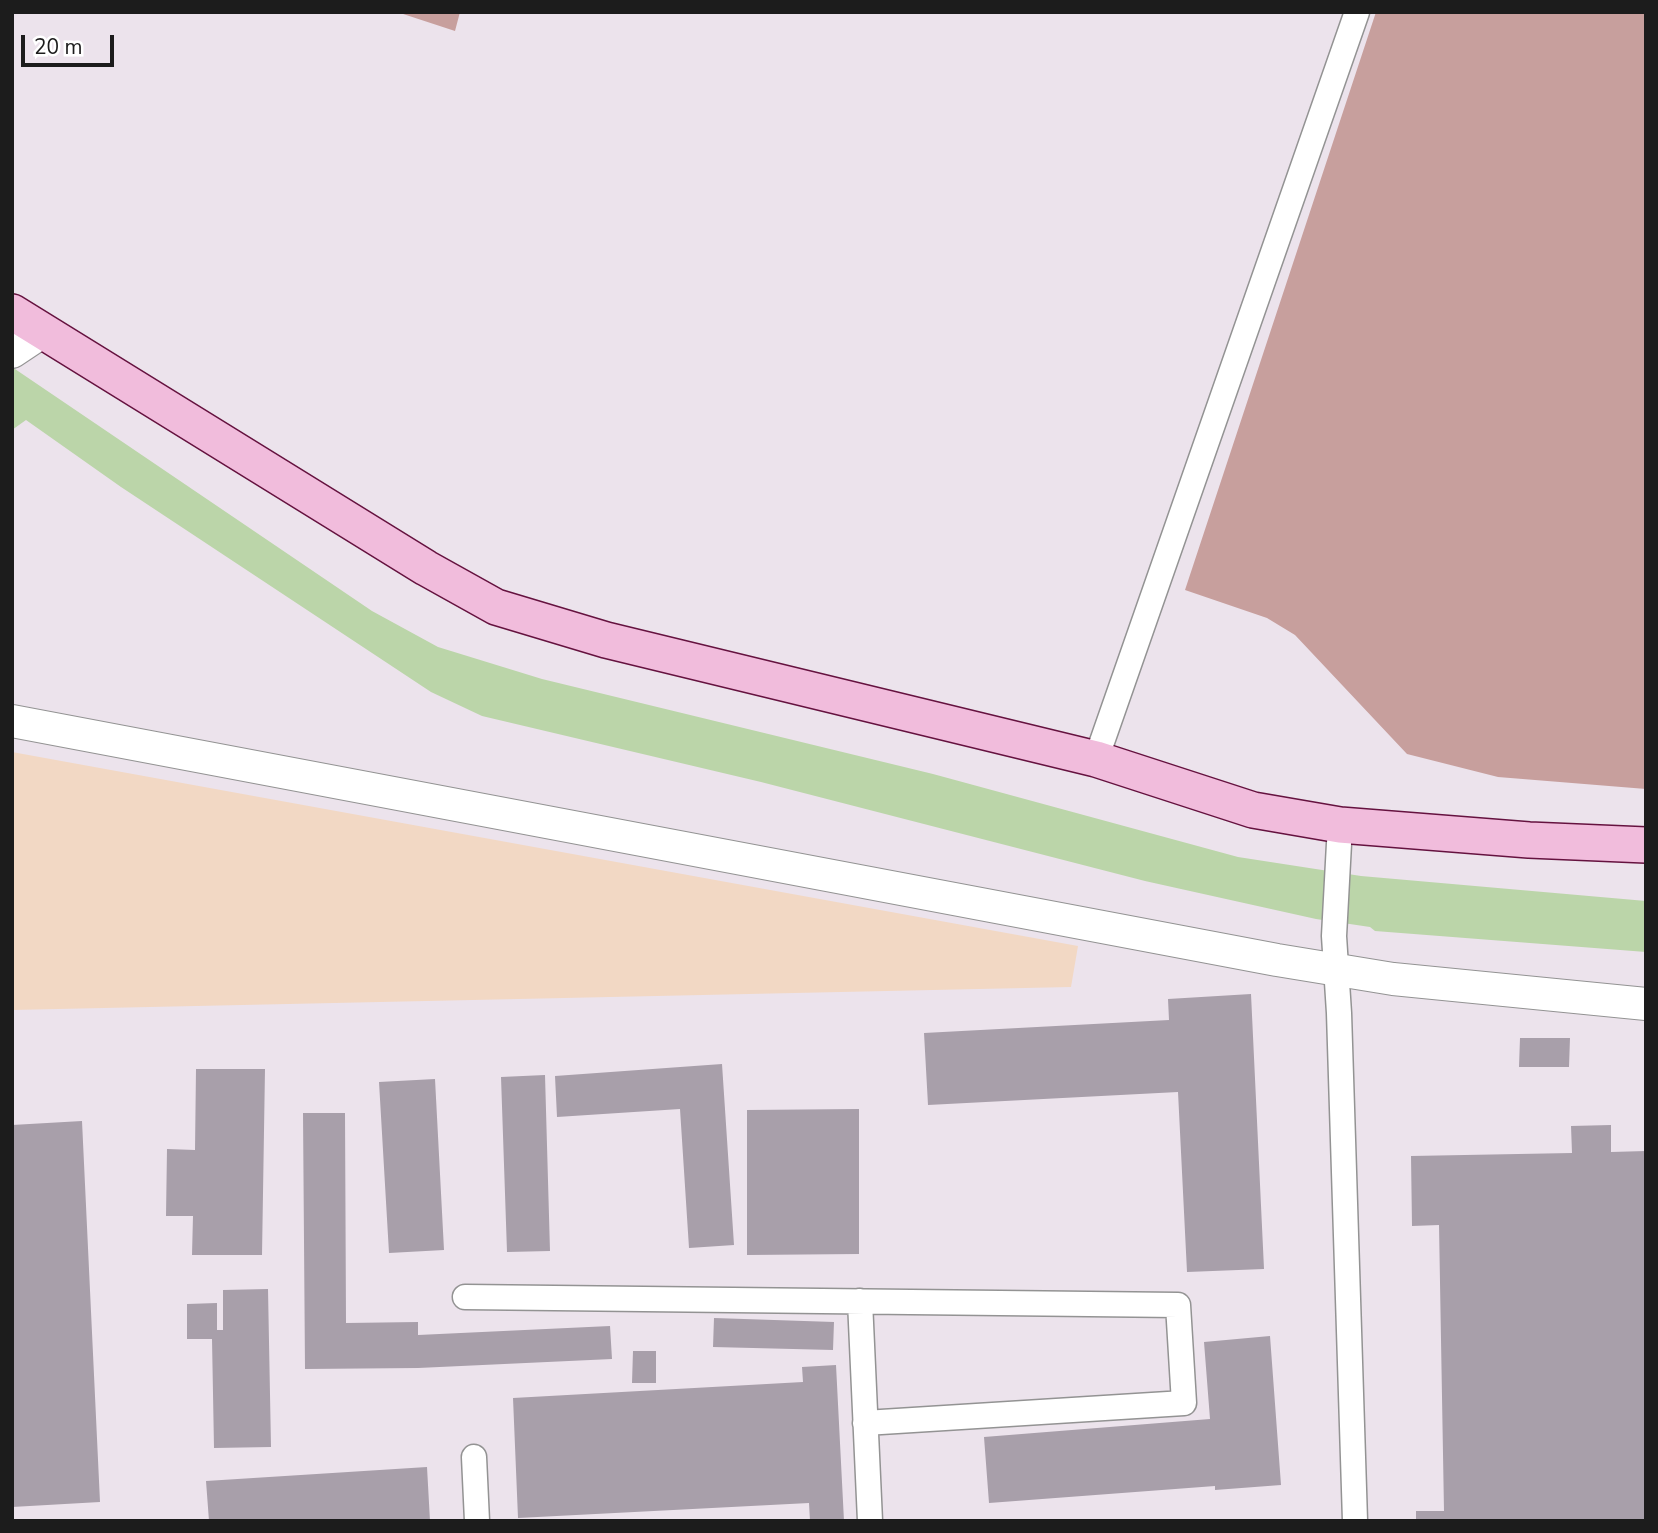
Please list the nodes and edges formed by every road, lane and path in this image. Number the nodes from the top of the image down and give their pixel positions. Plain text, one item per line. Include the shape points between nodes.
1 (1357, 12) edge
2 (12, 312) edge
3 (42, 332) junction
4 (12, 352) edge
5 (12, 721) edge
6 (1096, 760) junction
7 (1338, 842) junction
8 (1646, 845) edge
9 (1336, 970) junction
10 (1646, 1004) edge
11 (465, 1297) dead end
12 (860, 1301) junction
13 (865, 1423) junction
14 (474, 1457) dead end
15 (477, 1521) edge
16 (870, 1521) edge
17 (1355, 1521) edge

1 - 6 street
2 - 3 main road
3 - 4 street
3 - 6 main road via 496,607 606,640
5 - 9 street
6 - 7 main road
7 - 8 main road via 1529,840
7 - 9 street
9 - 10 street
9 - 17 street
11 - 12 street
12 - 13 street
12 - 13 street via 1178,1306 1184,1403
13 - 16 street
14 - 15 street

